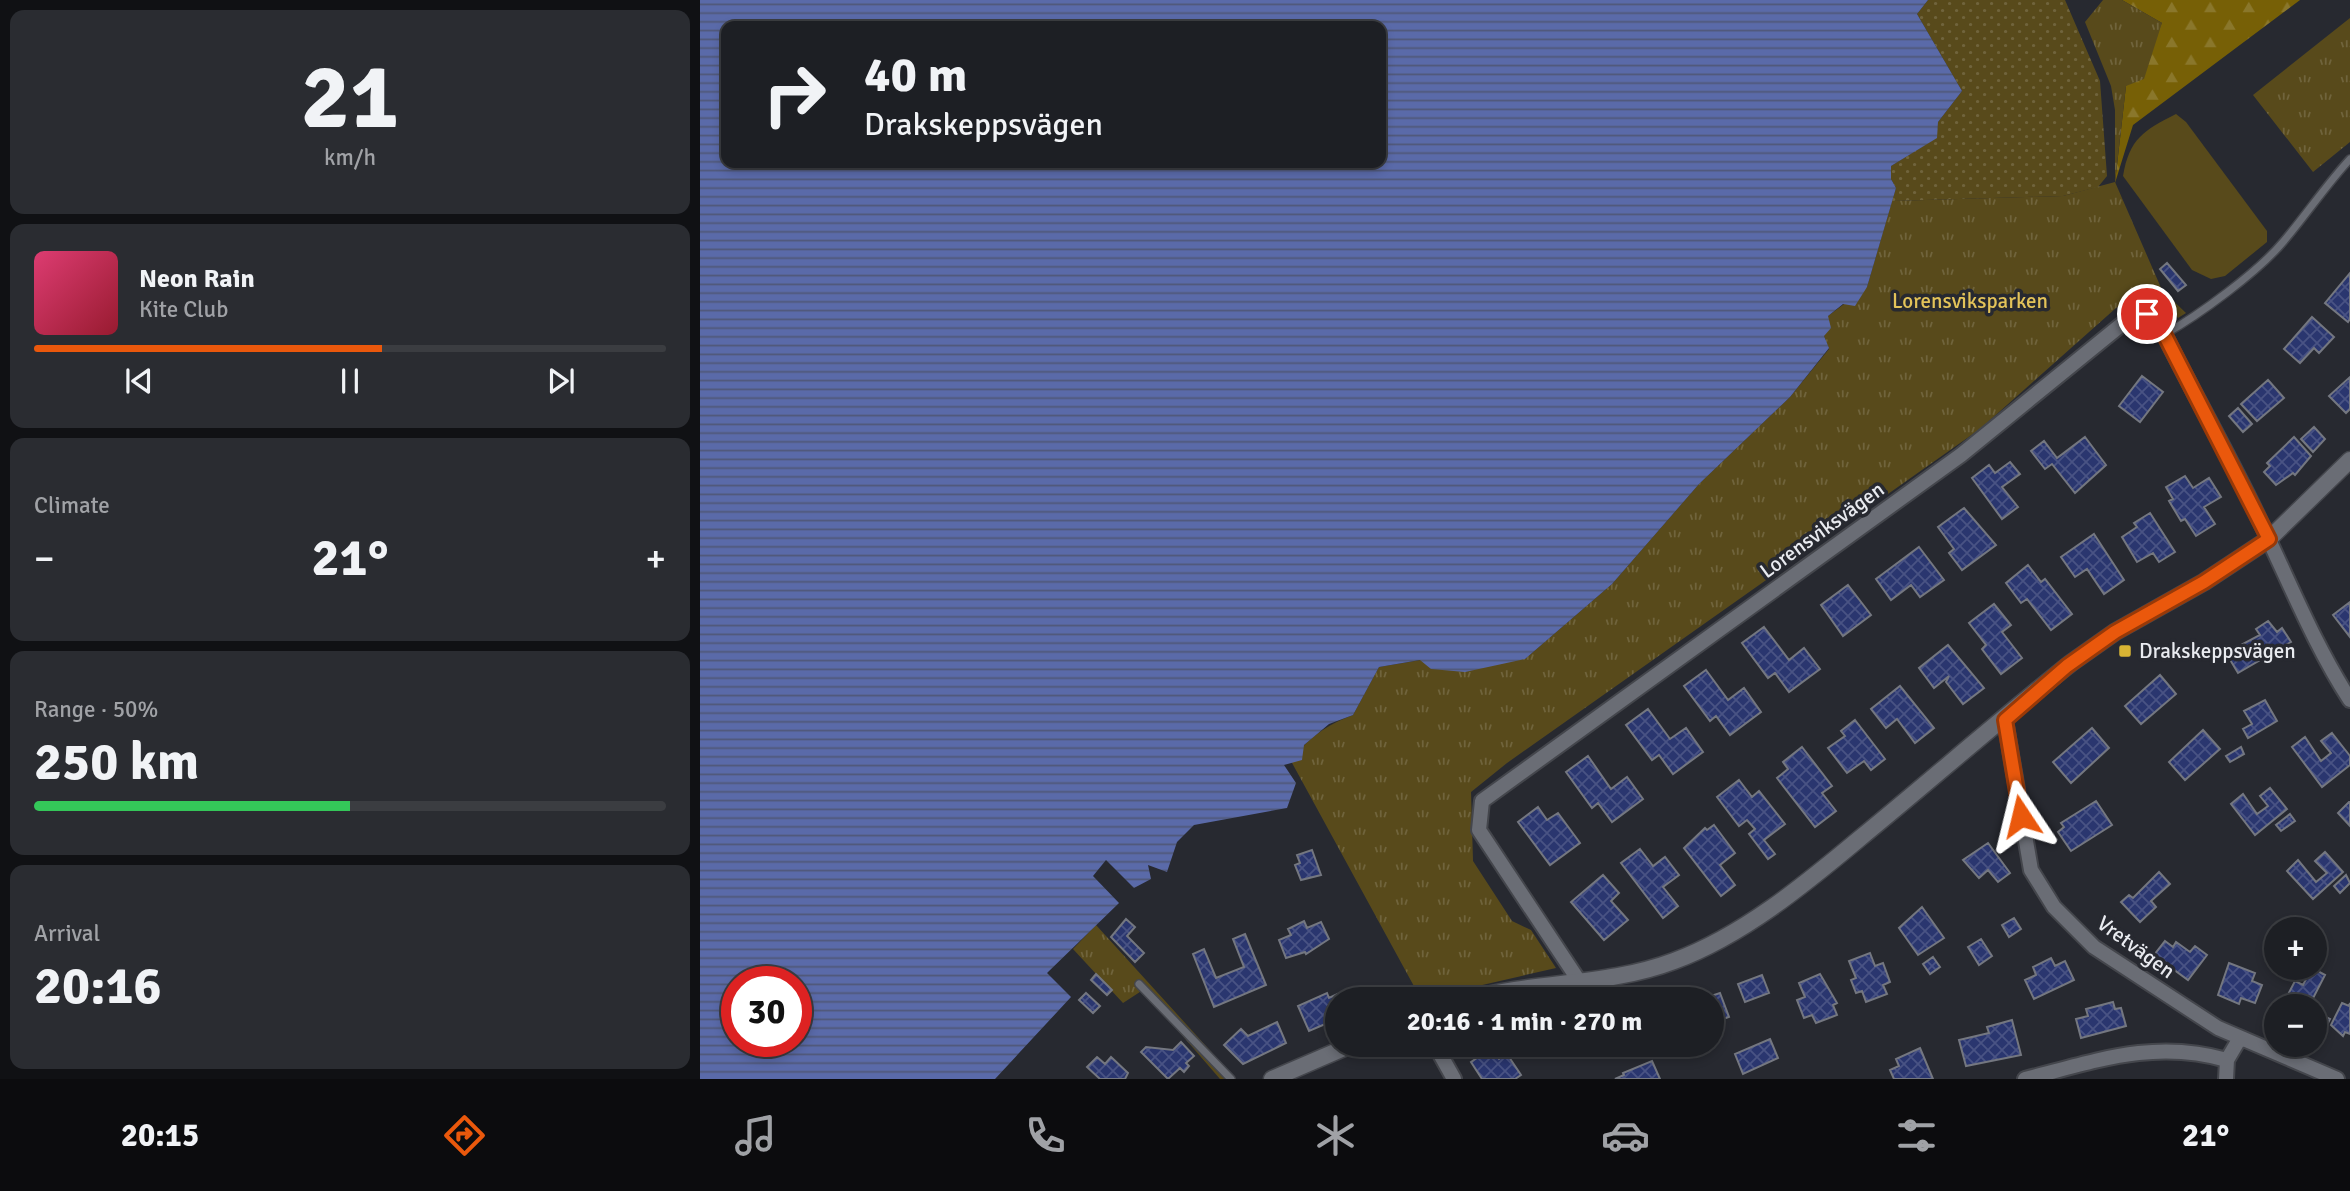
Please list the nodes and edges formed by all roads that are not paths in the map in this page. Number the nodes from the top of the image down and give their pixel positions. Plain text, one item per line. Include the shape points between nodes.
1 (2350, 159) edge
2 (2164, 335) junction
3 (2350, 460) edge
4 (2269, 539) junction
5 (2350, 700) edge
6 (2005, 720) junction
7 (1139, 984) dead end
8 (1581, 984) junction
9 (1559, 987) edge
10 (2240, 1038) junction
11 (1325, 1056) edge
12 (1442, 1057) edge
13 (2227, 1060) junction
14 (1231, 1079) edge
15 (1272, 1079) edge
16 (1454, 1079) edge
17 (2025, 1079) edge
18 (2226, 1079) edge
19 (2337, 1079) edge

1 - 2 lane via 2281,244 2189,320
2 - 4 street, Lorensviksvägen
2 - 8 street, Lorensviksvägen via 2147,314 2132,316 1961,455 1482,801 1479,830
3 - 4 street
4 - 5 street, Lorensviksvägen
4 - 6 street via 2115,632
6 - 8 street via 1818,873 1744,925 1674,961
6 - 10 street, Vretvägen via 2031,870 2054,907 2094,947
7 - 14 lane
8 - 9 street
10 - 13 street
10 - 19 street, Vretvägen
11 - 15 street
12 - 16 street
13 - 17 street via 2196,1051 2137,1051
13 - 18 street

